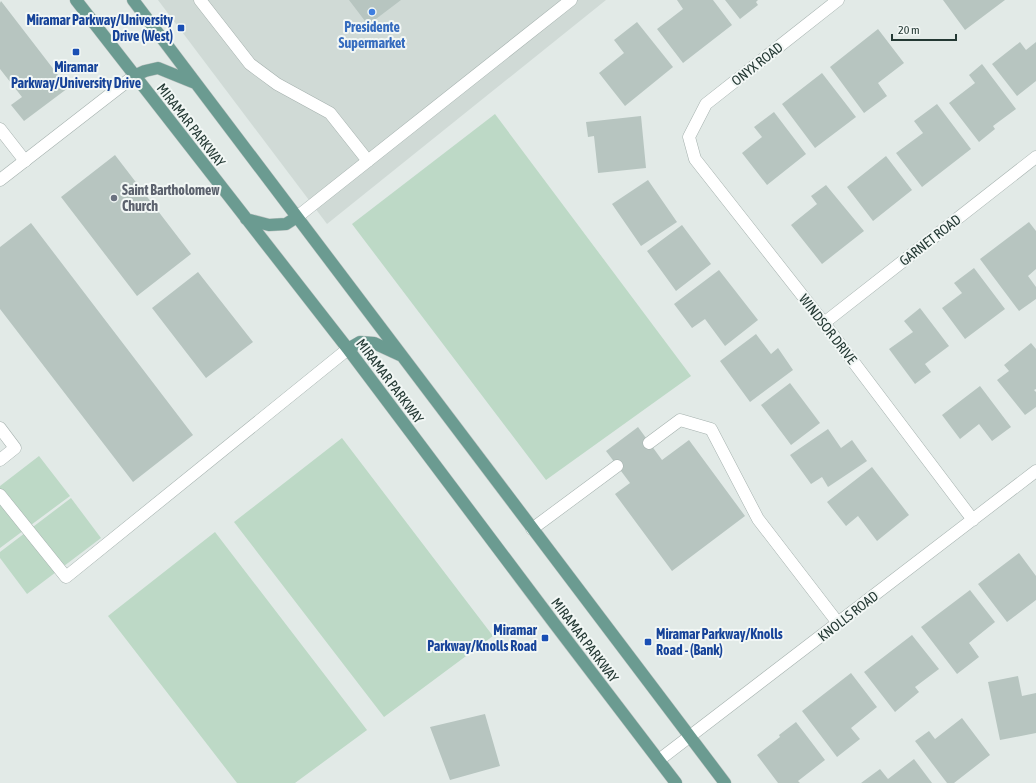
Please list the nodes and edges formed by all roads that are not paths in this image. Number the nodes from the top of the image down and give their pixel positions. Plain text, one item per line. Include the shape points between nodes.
1 (76, 0) edge
2 (132, 0) edge
3 (200, 0) edge
4 (571, 0) edge
5 (838, 0) edge
6 (134, 76) junction
7 (196, 84) junction
8 (0, 130) edge
9 (688, 137) joint
10 (1036, 157) edge
11 (25, 161) junction
12 (368, 161) junction
13 (0, 180) edge
14 (297, 217) junction
15 (246, 219) junction
16 (824, 323) junction
17 (348, 350) junction
18 (401, 356) junction
19 (0, 428) edge
20 (649, 443) dead end
21 (0, 460) edge
22 (618, 466) dead end
23 (1036, 471) edge
24 (0, 495) edge
25 (973, 520) junction
26 (532, 529) junction
27 (838, 623) junction
28 (689, 737) junction
29 (658, 760) junction
30 (676, 783) edge
31 (725, 783) edge

1 - 6 main road, MIRAMAR PARKWAY
2 - 7 main road, MIRAMAR PARKWAY
3 - 12 street via 250,64 277,84 330,113
4 - 12 street
5 - 9 street, ONYX ROAD via 706,104
6 - 7 main road via 158,68
6 - 11 street
6 - 15 main road, MIRAMAR PARKWAY
7 - 14 main road, MIRAMAR PARKWAY
8 - 11 street
9 - 16 street, WINDSOR DRIVE via 695,159
10 - 16 street, GARNET ROAD
11 - 13 street
12 - 14 street
14 - 15 main road via 286,224 269,225
14 - 18 main road, MIRAMAR PARKWAY
15 - 17 main road, MIRAMAR PARKWAY
16 - 25 street, WINDSOR DRIVE
17 - 18 main road via 360,342 374,343
17 - 24 street via 66,577
17 - 29 main road, MIRAMAR PARKWAY
18 - 26 main road, MIRAMAR PARKWAY
19 - 21 street via 15,448
20 - 27 street via 680,420 710,429 758,519
22 - 26 street
23 - 25 street, KNOLLS ROAD
25 - 27 street, KNOLLS ROAD
26 - 28 main road, MIRAMAR PARKWAY
27 - 28 street, KNOLLS ROAD
28 - 29 street, KNOLLS ROAD
28 - 31 main road, MIRAMAR PARKWAY
29 - 30 main road, MIRAMAR PARKWAY

